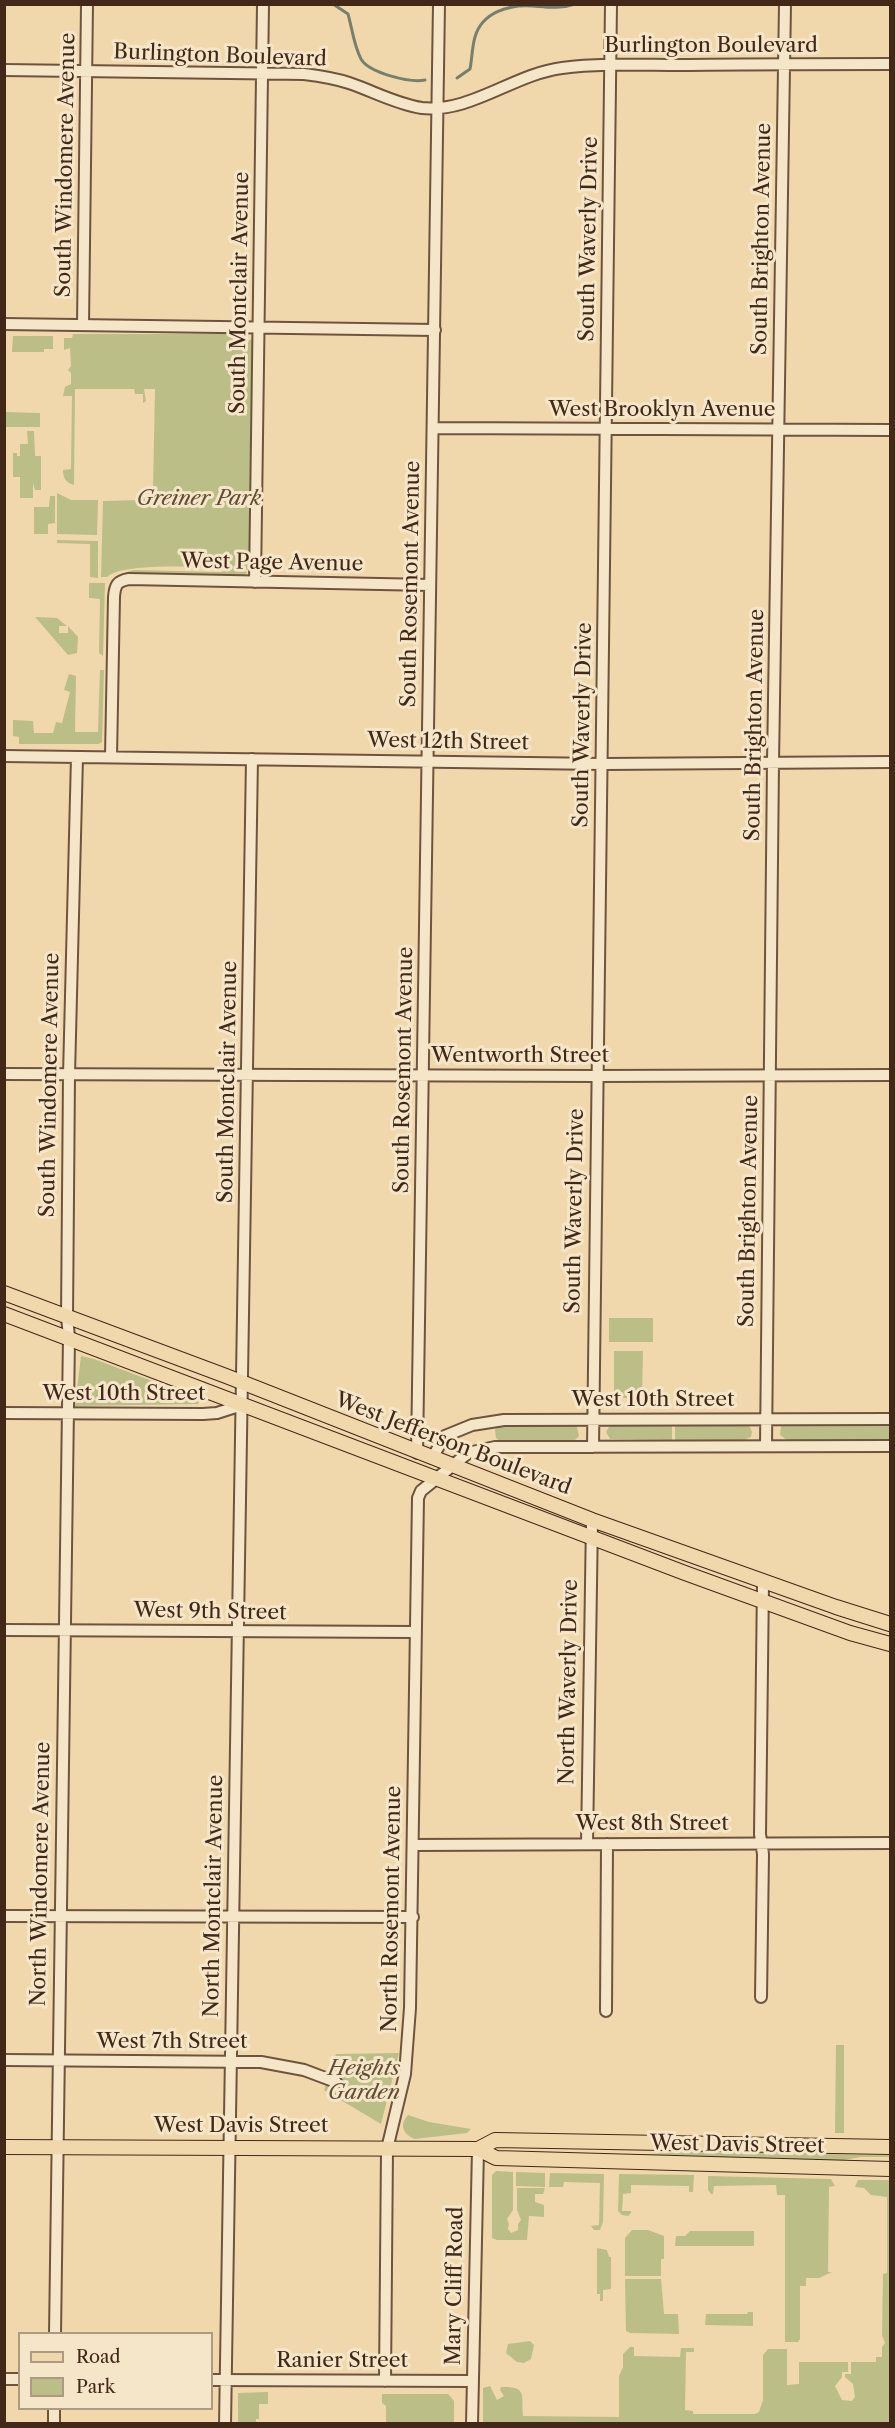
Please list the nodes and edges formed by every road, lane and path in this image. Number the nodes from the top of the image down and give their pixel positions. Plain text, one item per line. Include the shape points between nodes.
1 (87, 4) edge
2 (263, 4) edge
3 (439, 4) edge
4 (611, 4) edge
5 (785, 4) edge
6 (891, 64) edge
7 (610, 65) junction
8 (784, 65) junction
9 (4, 70) edge
10 (87, 70) junction
11 (262, 73) junction
12 (437, 108) junction
13 (4, 324) edge
14 (83, 325) junction
15 (260, 328) junction
16 (435, 330) junction
17 (433, 428) junction
18 (606, 429) junction
19 (891, 429) edge
20 (779, 430) junction
21 (255, 582) junction
22 (430, 585) junction
23 (4, 756) edge
24 (77, 757) junction
25 (111, 757) junction
26 (252, 759) junction
27 (427, 761) junction
28 (891, 762) edge
29 (603, 764) junction
30 (773, 764) junction
31 (4, 1074) edge
32 (891, 1074) edge
33 (69, 1075) junction
34 (248, 1076) junction
35 (423, 1076) junction
36 (597, 1076) junction
37 (770, 1076) junction
38 (4, 1293) edge
39 (4, 1314) edge
40 (67, 1317) junction
41 (69, 1337) junction
42 (242, 1383) junction
43 (242, 1405) junction
44 (4, 1413) edge
45 (67, 1414) junction
46 (766, 1419) junction
47 (891, 1419) edge
48 (592, 1420) junction
49 (766, 1446) junction
50 (891, 1446) edge
51 (593, 1447) junction
52 (417, 1453) junction
53 (432, 1458) junction
54 (451, 1465) junction
55 (434, 1479) junction
56 (592, 1520) junction
57 (591, 1538) junction
58 (763, 1582) junction
59 (763, 1603) junction
60 (891, 1624) edge
61 (4, 1630) edge
62 (63, 1630) junction
63 (238, 1631) junction
64 (416, 1632) junction
65 (891, 1644) edge
66 (891, 1843) edge
67 (587, 1844) junction
68 (607, 1844) junction
69 (762, 1844) junction
70 (413, 1845) junction
71 (4, 1916) edge
72 (60, 1916) junction
73 (234, 1916) junction
74 (412, 1917) junction
75 (761, 1997) dead end
76 (606, 2012) dead end
77 (4, 2060) edge
78 (58, 2061) junction
79 (231, 2061) junction
80 (336, 2082) dead end
81 (4, 2147) edge
82 (229, 2147) junction
83 (891, 2147) edge
84 (58, 2148) junction
85 (387, 2149) junction
86 (478, 2149) junction
87 (891, 2169) edge
88 (55, 2332) edge
89 (213, 2380) edge
90 (225, 2380) junction
91 (385, 2380) junction
92 (472, 2380) junction
93 (225, 2424) edge
94 (472, 2424) edge

1 - 10 street, South Windomere Avenue
2 - 11 street, South Montclair Avenue
3 - 12 street, South Rosemont Avenue
4 - 7 street, South Waverly Drive
5 - 8 street, South Brighton Avenue
6 - 8 street, Burlington Boulevard
7 - 8 street, Burlington Boulevard
7 - 12 street, Burlington Boulevard via 541,72 475,99
7 - 18 street, South Waverly Drive
8 - 20 street, South Brighton Avenue
9 - 10 street, Burlington Boulevard
10 - 11 street, Burlington Boulevard
10 - 14 street, South Windomere Avenue
11 - 12 street, Burlington Boulevard via 328,77 402,103
11 - 15 street, South Montclair Avenue
12 - 16 street, South Rosemont Avenue
13 - 14 street
14 - 15 street
15 - 16 street
15 - 21 street, South Montclair Avenue
16 - 17 street, South Rosemont Avenue
17 - 18 street, West Brooklyn Avenue
17 - 22 street, South Rosemont Avenue
18 - 20 street, West Brooklyn Avenue
18 - 29 street, South Waverly Drive
19 - 20 street, West Brooklyn Avenue
20 - 30 street, South Brighton Avenue
21 - 22 street, West Page Avenue
21 - 25 street, West Page Avenue via 119,581 115,586
22 - 27 street, South Rosemont Avenue
23 - 24 street, West 12th Street
24 - 25 street, West 12th Street
24 - 33 street, South Windomere Avenue
25 - 26 street, West 12th Street
26 - 27 street, West 12th Street
26 - 34 street, South Montclair Avenue
27 - 29 street, West 12th Street
27 - 35 street, South Rosemont Avenue
28 - 30 street, West 12th Street
29 - 30 street, West 12th Street
29 - 36 street, South Waverly Drive
30 - 37 street, South Brighton Avenue
31 - 33 street, Wentworth Street
32 - 37 street, Wentworth Street
33 - 34 street, Wentworth Street
33 - 40 street, South Windomere Avenue
34 - 35 street, Wentworth Street
34 - 42 street, South Montclair Avenue
35 - 36 street, Wentworth Street
35 - 52 street, South Rosemont Avenue
36 - 37 street, Wentworth Street
36 - 48 street, South Waverly Drive
37 - 46 street, South Brighton Avenue
38 - 40 main road, West Jefferson Boulevard
39 - 41 main road, West Jefferson Boulevard
40 - 41 street, South Windomere Avenue
40 - 42 main road, West Jefferson Boulevard
41 - 43 main road, West Jefferson Boulevard
41 - 45 street, South Windomere Avenue
42 - 43 street, South Montclair Avenue
42 - 52 main road, West Jefferson Boulevard
43 - 45 street, West 10th Street via 217,1413
43 - 55 main road, West Jefferson Boulevard
43 - 63 street, North Montclair Avenue
44 - 45 street, West 10th Street
45 - 62 street, North Windomere Avenue
46 - 47 street, West 10th Street
46 - 48 street, West 10th Street
46 - 49 street, South Brighton Avenue
48 - 51 street, South Waverly Drive
48 - 53 street, West 10th Street via 504,1420 472,1425 445,1436
49 - 50 street
49 - 51 street
51 - 54 street via 477,1449
52 - 53 main road, West Jefferson Boulevard
53 - 54 main road, West Jefferson Boulevard
54 - 55 street
54 - 56 main road, West Jefferson Boulevard
55 - 57 main road, West Jefferson Boulevard
55 - 64 street, North Rosemont Avenue via 418,1498
56 - 57 street, North Waverly Drive
56 - 58 main road, West Jefferson Boulevard
57 - 59 main road, West Jefferson Boulevard
57 - 67 street, North Waverly Drive
58 - 59 street
58 - 60 main road, West Jefferson Boulevard
59 - 65 main road, West Jefferson Boulevard
59 - 69 street
61 - 62 street, West 9th Street
62 - 63 street, West 9th Street
62 - 72 street, North Windomere Avenue
63 - 64 street, West 9th Street
63 - 73 street, North Montclair Avenue
64 - 70 street, North Rosemont Avenue
66 - 69 street, West 8th Street
67 - 68 street, West 8th Street
67 - 70 street, West 8th Street
68 - 69 street, West 8th Street
68 - 76 street
69 - 75 street
70 - 74 street, North Rosemont Avenue
71 - 72 street
72 - 73 street
72 - 78 street, North Windomere Avenue
73 - 74 street
73 - 79 street, North Montclair Avenue
74 - 85 street, North Rosemont Avenue via 407,2060
77 - 78 street, West 7th Street
78 - 79 street, West 7th Street
78 - 84 street, North Windomere Avenue
79 - 80 street, West 7th Street via 285,2065
79 - 82 street, North Montclair Avenue
81 - 84 main road, West Davis Street
82 - 84 main road, West Davis Street
82 - 85 main road, West Davis Street
82 - 90 street, North Montclair Avenue
83 - 86 main road, West Davis Street via 495,2140
84 - 88 street, North Windomere Avenue
85 - 86 main road, West Davis Street
85 - 91 street, North Rosemont Avenue
86 - 87 main road, West Davis Street via 496,2158
86 - 92 street, Mary Cliff Road
89 - 90 street, Ranier Street
90 - 91 street, Ranier Street
90 - 93 street, North Montclair Avenue
91 - 92 street, Ranier Street
92 - 94 street, Mary Cliff Road

